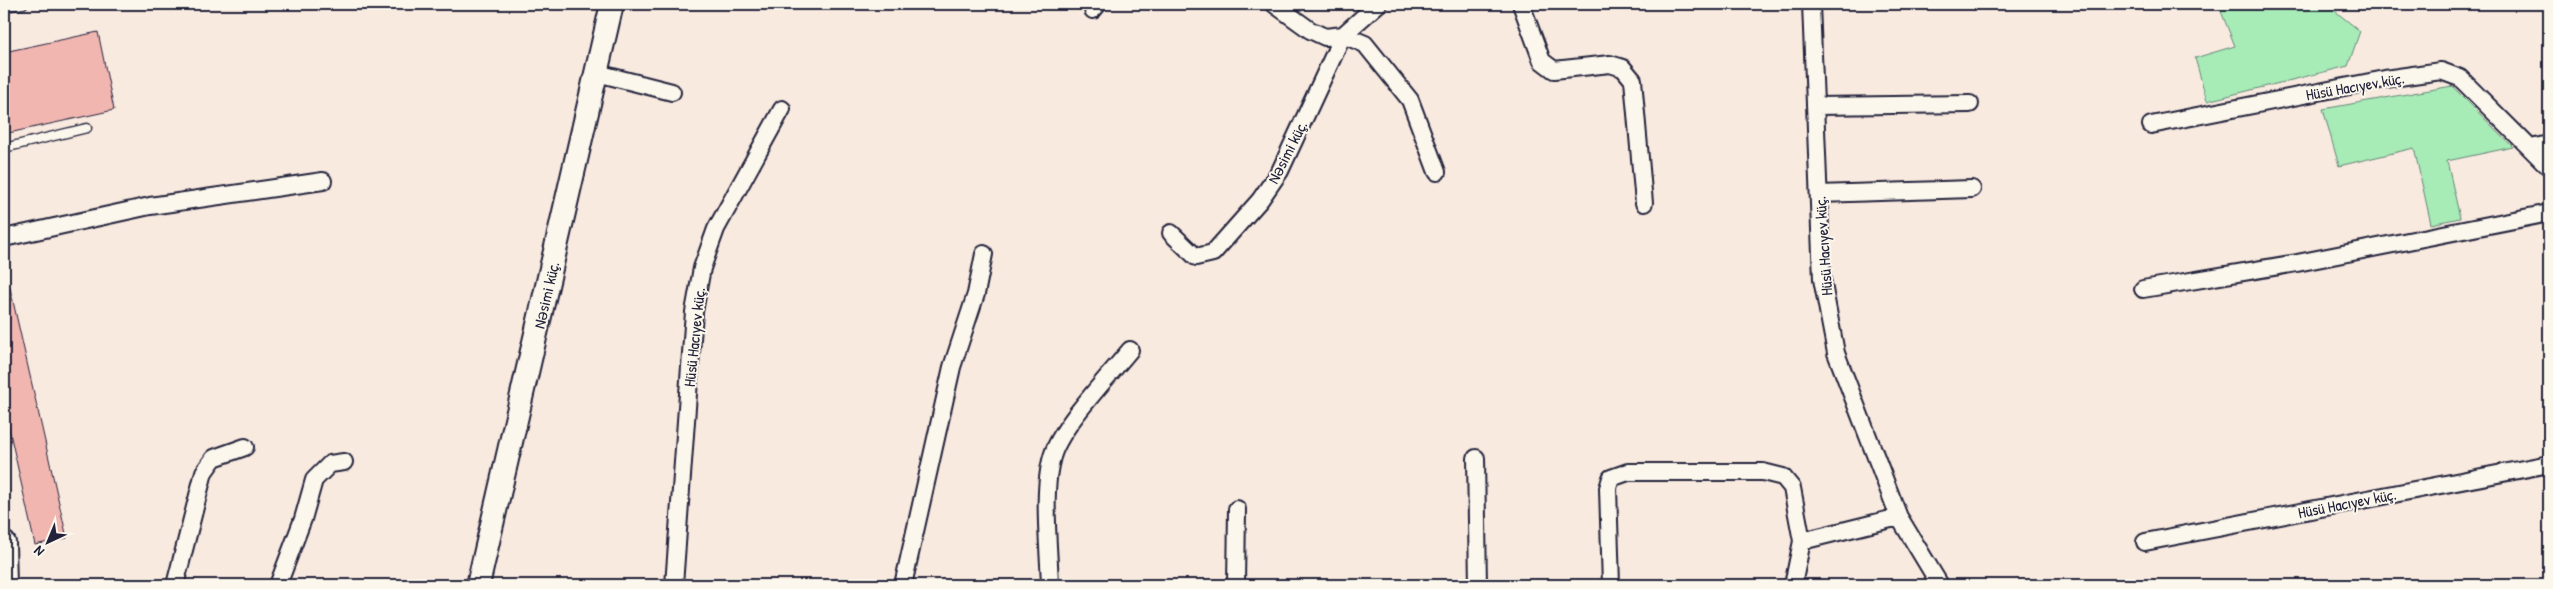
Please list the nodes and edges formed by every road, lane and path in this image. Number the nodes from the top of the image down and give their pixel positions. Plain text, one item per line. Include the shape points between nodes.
1 (23, 4) edge
2 (612, 4) edge
3 (1274, 4) edge
4 (1378, 4) edge
5 (1521, 4) edge
6 (1811, 4) edge
7 (4, 7) edge
8 (1343, 35) junction
9 (598, 73) junction
10 (672, 92) dead end
11 (1970, 104) dead end
12 (1816, 106) junction
13 (782, 109) dead end
14 (2151, 125) dead end
15 (87, 128) dead end
16 (2549, 144) edge
17 (4, 148) edge
18 (2531, 148) junction
19 (2549, 167) edge
20 (1437, 172) dead end
21 (323, 181) dead end
22 (1972, 189) dead end
23 (1820, 194) junction
24 (1644, 203) dead end
25 (2549, 212) edge
26 (1171, 233) dead end
27 (4, 238) edge
28 (984, 254) dead end
29 (2143, 289) dead end
30 (1130, 350) dead end
31 (246, 448) dead end
32 (1476, 458) dead end
33 (344, 462) dead end
34 (2549, 464) edge
35 (1237, 509) dead end
36 (1899, 517) junction
37 (1802, 541) junction
38 (2145, 542) dead end
39 (4, 543) edge
40 (5, 585) edge
41 (175, 585) edge
42 (278, 585) edge
43 (478, 585) edge
44 (674, 585) edge
45 (903, 585) edge
46 (1050, 585) edge
47 (1236, 585) edge
48 (1478, 585) edge
49 (1611, 585) edge
50 (1793, 585) edge
51 (1940, 585) edge

1 - 7 lane
2 - 9 street, Nəsimi küç.
3 - 8 street via 1310,30 1326,37
4 - 8 street, Nəsimi küç.
5 - 24 street via 1542,61 1554,70 1610,64 1623,68 1633,80
6 - 12 street, Hüsü Hacıyev küç.
8 - 20 street via 1365,44 1410,100
8 - 26 street, Nəsimi küç. via 1280,171 1260,200 1212,253 1196,257
9 - 10 street
9 - 43 street, Nəsimi küç.
11 - 12 street
12 - 23 street, Hüsü Hacıyev küç.
13 - 44 street, Hüsü Hacıyev küç. via 716,229 702,268 694,312
14 - 18 street, Hüsü Hacıyev küç. via 2441,71 2460,78
15 - 17 lane
16 - 18 street
18 - 19 street, Hüsü Hacıyev küç.
21 - 27 street via 150,206
22 - 23 street
23 - 36 street, Hüsü Hacıyev küç. via 1822,279 1836,353
25 - 29 street via 2297,263
28 - 45 street via 976,294 952,367
30 - 46 street via 1062,435 1053,453 1048,491
31 - 41 street via 214,458 204,472
32 - 48 street
33 - 42 street via 330,464 314,480
34 - 38 street, Hüsü Hacıyev küç.
35 - 47 street
36 - 37 street
36 - 51 street, Hüsü Hacıyev küç.
37 - 49 street via 1792,488 1783,477 1763,472 1628,472 1611,478 1608,488
37 - 50 street
39 - 40 street

